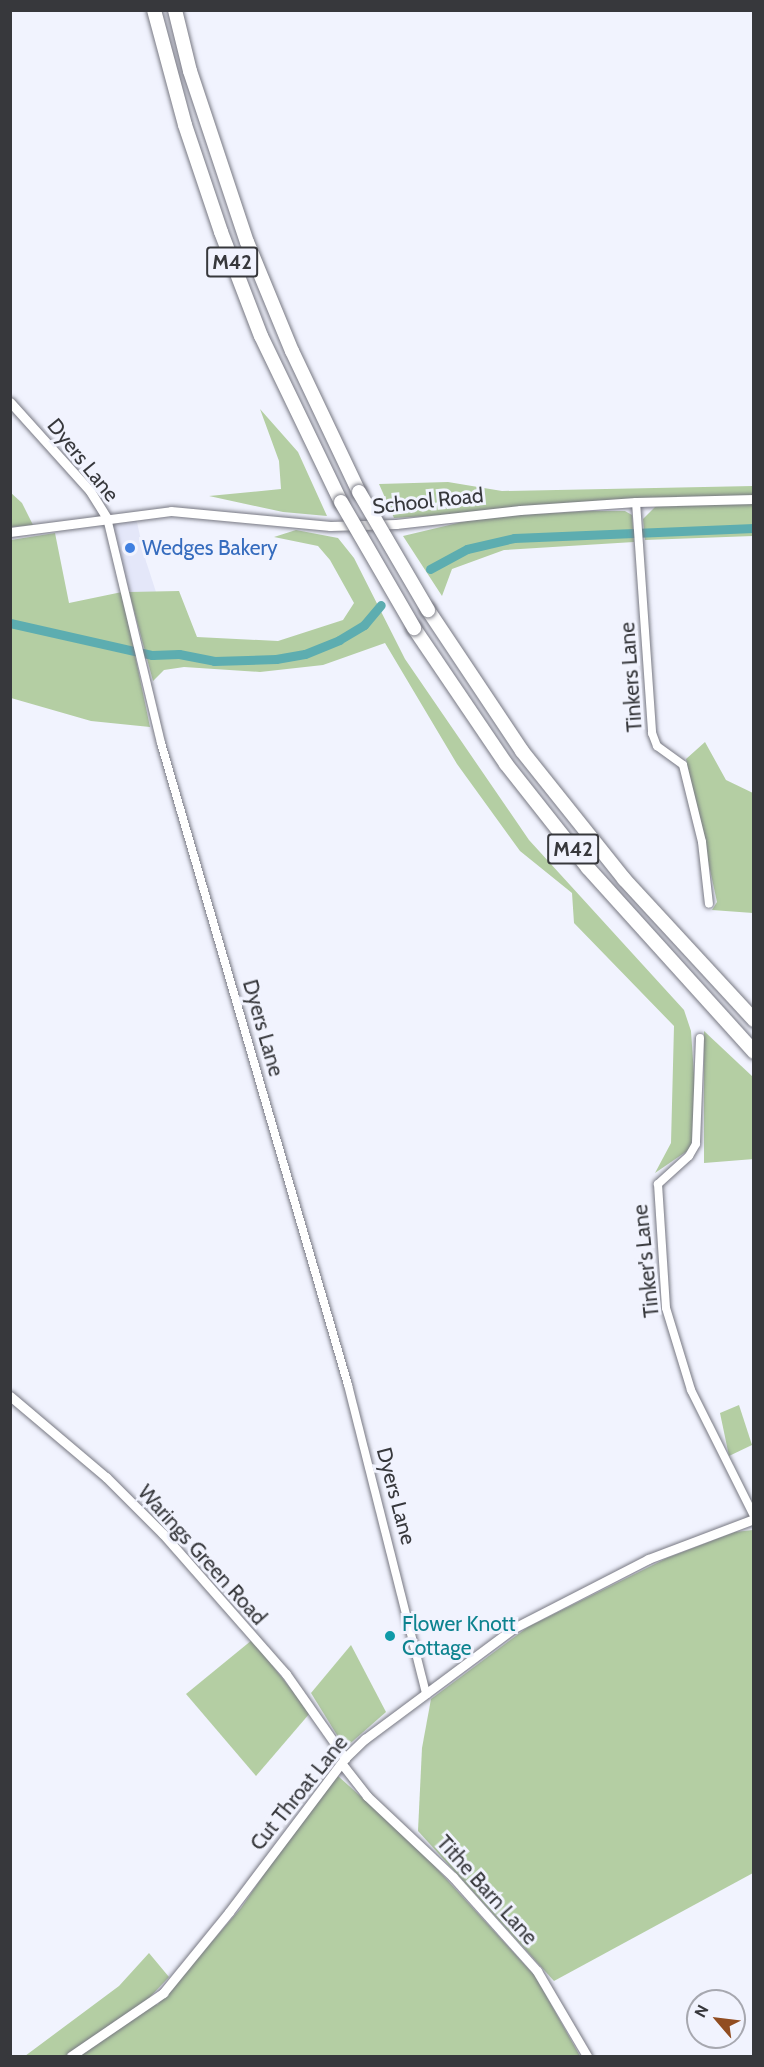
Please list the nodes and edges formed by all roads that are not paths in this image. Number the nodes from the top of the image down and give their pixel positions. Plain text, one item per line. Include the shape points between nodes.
1 (154, 10) edge
2 (175, 10) edge
3 (10, 402) edge
4 (753, 499) edge
5 (636, 502) junction
6 (107, 518) junction
7 (10, 532) edge
8 (709, 904) dead end
9 (753, 1020) edge
10 (700, 1038) dead end
11 (753, 1052) edge
12 (10, 1396) edge
13 (753, 1517) edge
14 (426, 1694) junction
15 (344, 1761) junction
16 (71, 2056) edge
17 (587, 2056) edge

1 - 11 highway, M42, bridge via 184,125 229,253 261,336 341,502 414,628 506,764 588,868
2 - 9 highway, M42, bridge via 190,71 247,242 292,351 360,492 428,610 522,751 624,879
3 - 6 street, Dyers Lane via 90,491
4 - 5 street, School Road
5 - 6 street, School Road via 396,524 310,525 171,511
5 - 8 street, Tinkers Lane via 652,733 657,746 683,765 702,842
6 - 7 street, School Road
6 - 14 street, Dyers Lane via 162,743 348,1385
10 - 13 street, Tinker's Lane via 696,1144 689,1156 658,1185 666,1308 691,1390
12 - 15 street, Warings Green Road via 98,1470 163,1534 286,1674
13 - 14 street, Cut Throat Lane via 648,1559 514,1628
14 - 15 street, Cut Throat Lane
15 - 16 street, Cut Throat Lane via 163,1993
15 - 17 street, Tithe Barn Lane via 367,1796 453,1877 537,1971

